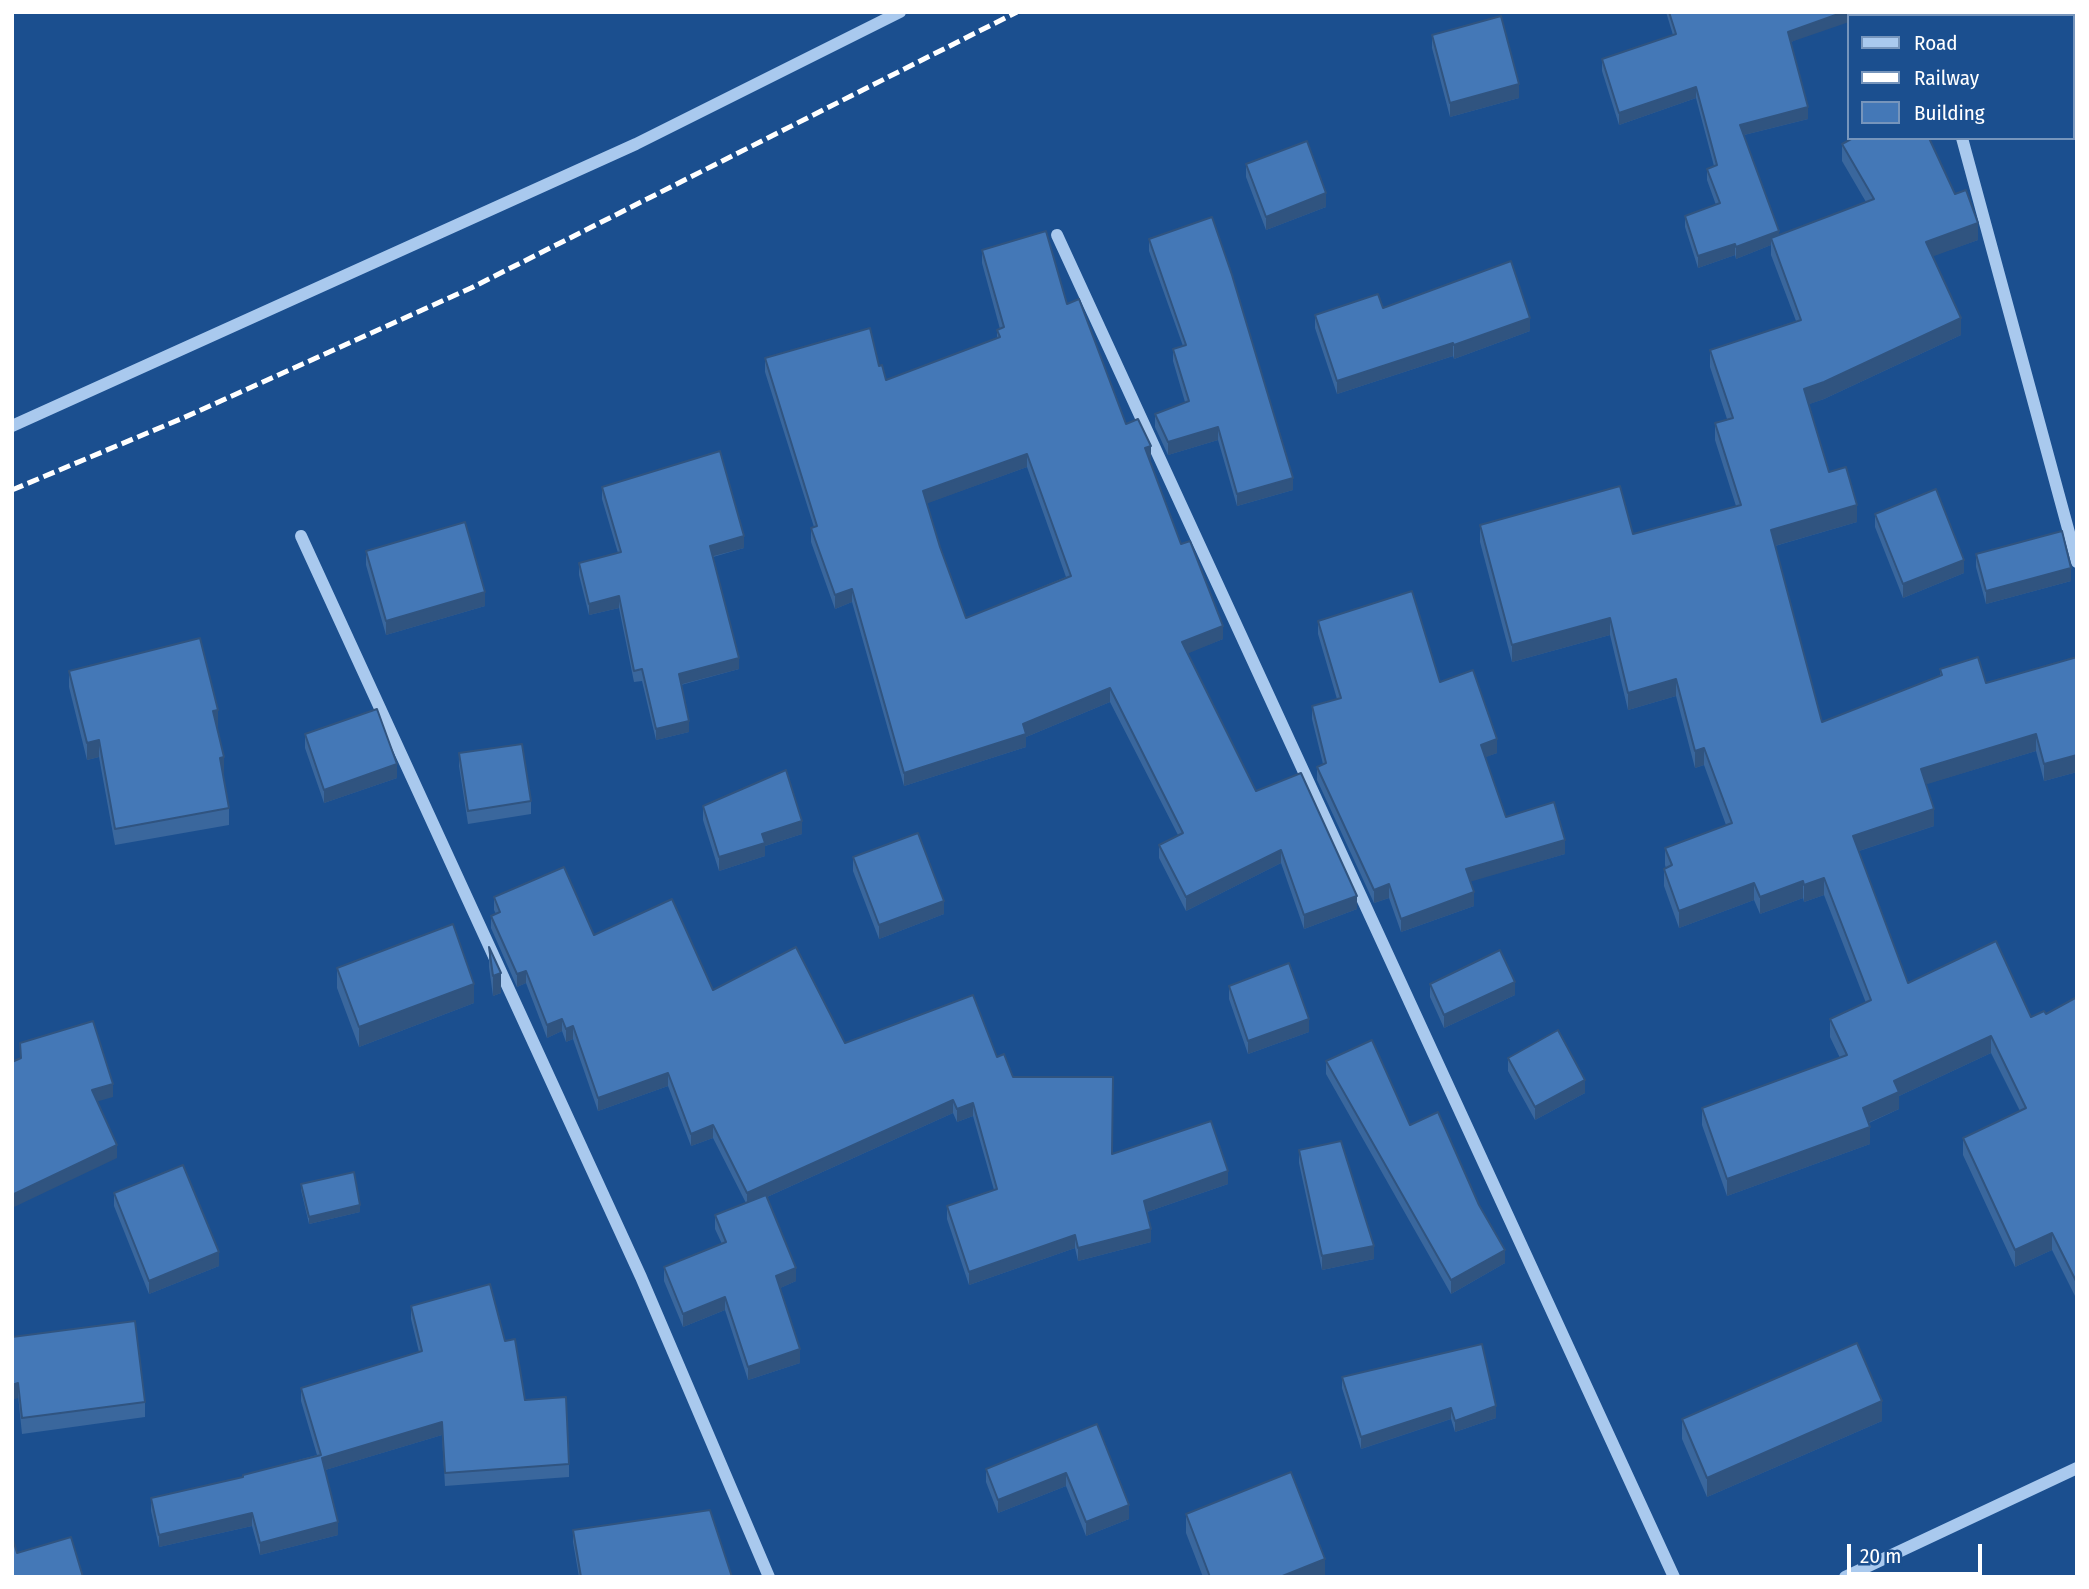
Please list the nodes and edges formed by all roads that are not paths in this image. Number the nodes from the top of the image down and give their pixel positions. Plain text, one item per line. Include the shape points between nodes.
1 (897, 13) edge
2 (1963, 140) edge
3 (1057, 236) dead end
4 (12, 426) edge
5 (301, 536) dead end
6 (2077, 562) edge
7 (2077, 1468) edge
8 (769, 1577) edge
9 (1674, 1577) edge
10 (1845, 1577) edge

1 - 4 street via 636,144
2 - 6 street
3 - 9 street
5 - 8 street via 635,1264
7 - 10 street

